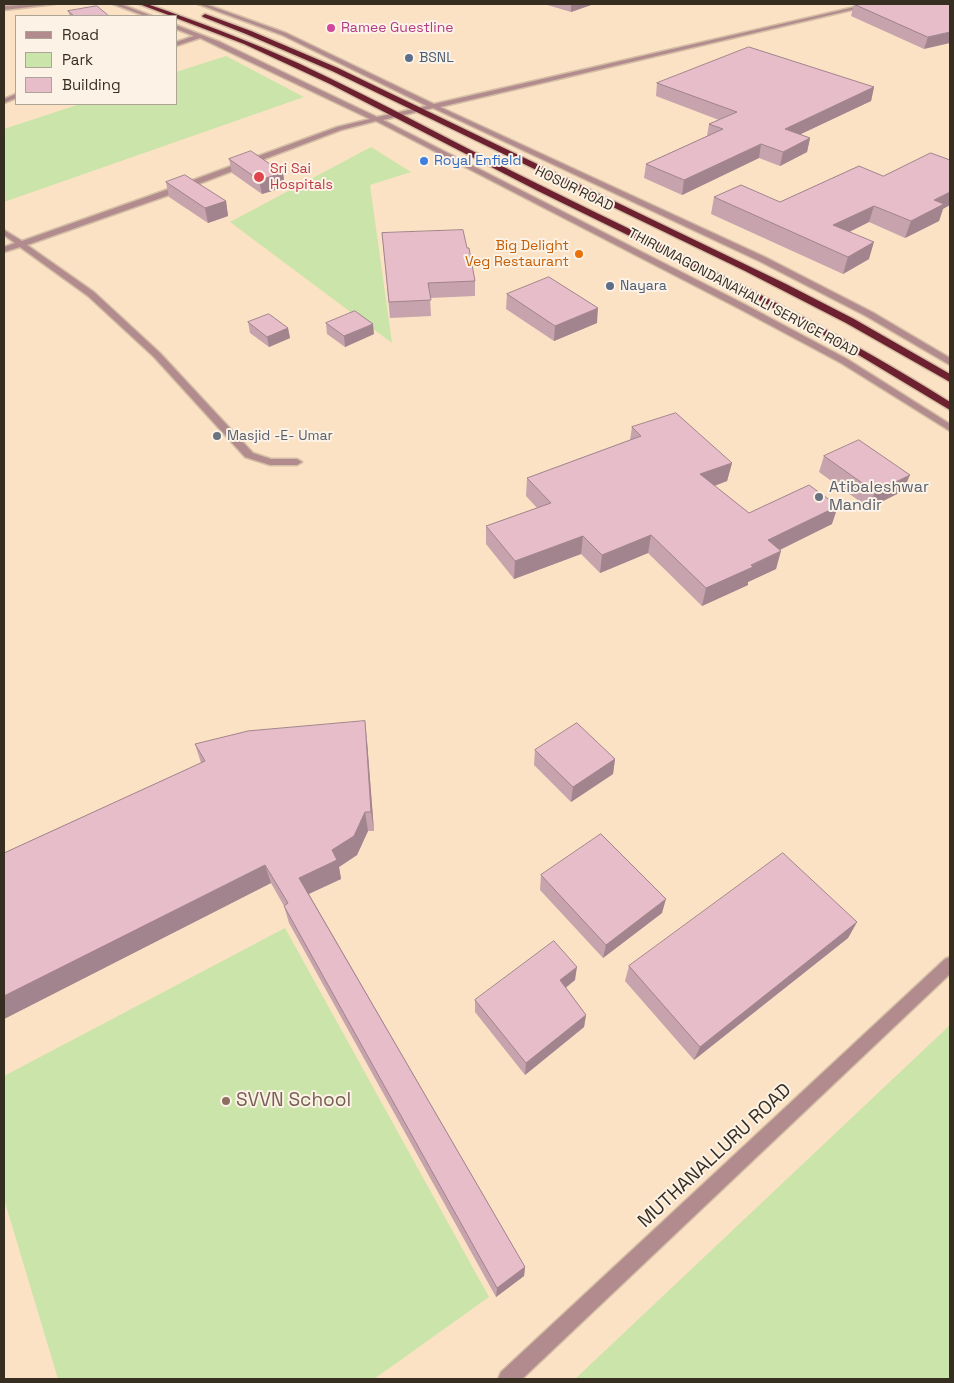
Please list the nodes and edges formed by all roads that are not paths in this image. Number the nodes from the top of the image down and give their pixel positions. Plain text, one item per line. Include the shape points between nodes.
1 (52, 4) edge
2 (116, 4) edge
3 (142, 4) edge
4 (201, 4) edge
5 (874, 4) edge
6 (4, 8) edge
7 (196, 13) dead end
8 (146, 15) edge
9 (171, 15) edge
10 (178, 18) edge
11 (178, 28) edge
12 (190, 32) junction
13 (178, 36) edge
14 (200, 36) junction
15 (178, 43) edge
16 (431, 105) junction
17 (418, 109) junction
18 (396, 114) junction
19 (376, 120) junction
20 (4, 232) edge
21 (20, 244) junction
22 (4, 250) edge
23 (950, 362) edge
24 (950, 379) edge
25 (950, 407) edge
26 (950, 428) edge
27 (296, 462) dead end
28 (950, 964) edge
29 (508, 1379) edge

1 - 6 street
2 - 8 street
3 - 9 highway, HOSUR ROAD
4 - 16 street via 284,34
5 - 16 street
7 - 17 highway, HOSUR ROAD via 285,47
10 - 18 highway, HOSUR ROAD via 262,49
11 - 12 street, THIRUMAGONDANAHALLI SERVICE ROAD
12 - 13 street
12 - 14 street, THIRUMAGONDANAHALLI SERVICE ROAD
14 - 15 street
14 - 19 street, THIRUMAGONDANAHALLI SERVICE ROAD
16 - 17 street
16 - 23 street via 762,259 869,314
17 - 18 street
17 - 24 highway, HOSUR ROAD via 818,304
18 - 19 street
18 - 25 highway, HOSUR ROAD via 754,293 897,372
19 - 21 street via 340,128
19 - 26 street, THIRUMAGONDANAHALLI SERVICE ROAD via 826,352
20 - 21 street
21 - 22 street
21 - 27 street via 91,294 157,355 249,455 270,462
28 - 29 street, MUTHANALLURU ROAD

